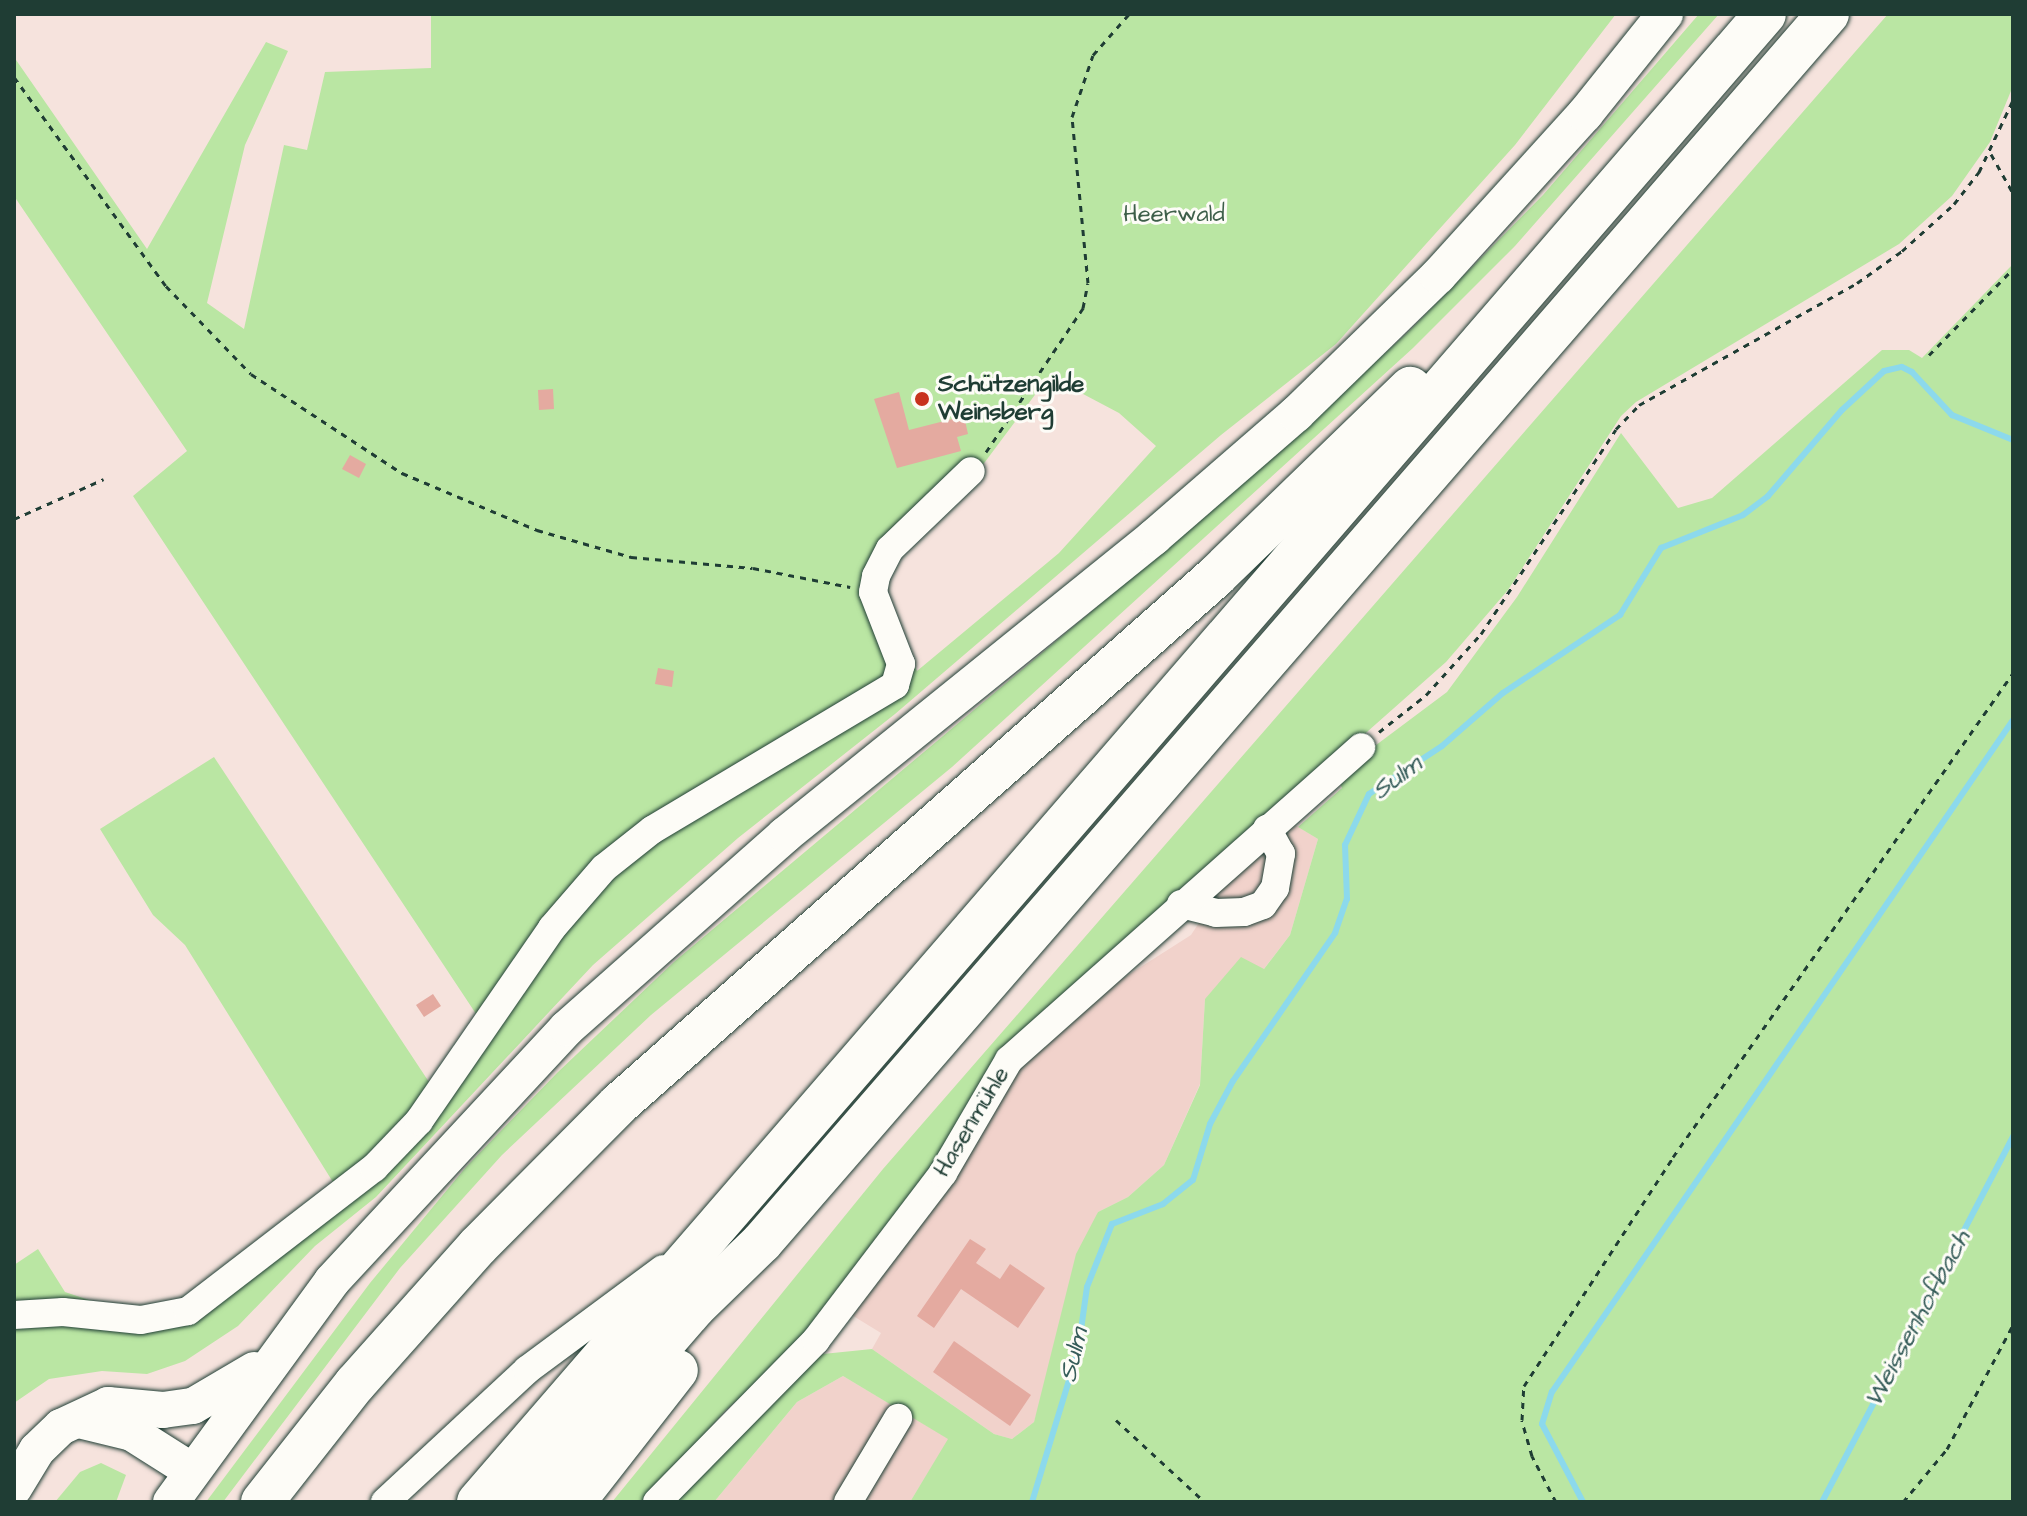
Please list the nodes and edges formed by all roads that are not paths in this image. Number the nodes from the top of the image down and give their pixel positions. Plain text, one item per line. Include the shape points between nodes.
1 (1665, 14) edge
2 (1765, 14) edge
3 (1828, 14) edge
4 (1551, 262) junction
5 (971, 471) dead end
6 (1361, 747) road end
7 (1267, 829) junction
8 (1181, 904) junction
9 (712, 1232) junction
10 (762, 1242) junction
11 (14, 1315) edge
12 (278, 1352) junction
13 (163, 1410) junction
14 (898, 1418) dead end
15 (77, 1420) junction
16 (192, 1471) junction
17 (14, 1488) edge
18 (171, 1502) edge
19 (262, 1502) edge
20 (385, 1502) edge
21 (478, 1502) edge
22 (526, 1502) edge
23 (574, 1502) edge
24 (657, 1502) edge
25 (848, 1502) edge

1 - 12 main road via 1585,114 1467,244 1296,414 1154,537 774,845 567,1028 382,1224
2 - 4 highway
3 - 10 highway
4 - 9 highway
4 - 19 highway via 1099,681 619,1104 468,1258 355,1384
5 - 11 street via 890,549 873,592 901,664 895,685 652,830 604,868 552,928 419,1121 374,1168 213,1297 188,1311 141,1320 63,1312
6 - 7 street, Hasenmühle
7 - 8 street, Hasenmühle
7 - 8 street via 1281,854 1275,888 1263,905 1216,913
8 - 24 street, Hasenmühle via 1009,1060 943,1173 816,1340
9 - 20 street via 527,1370
9 - 21 highway
10 - 22 highway via 695,1307
10 - 23 highway via 711,1329
12 - 13 main road via 215,1396
12 - 16 main road
13 - 15 main road via 108,1405
13 - 16 main road via 188,1430
14 - 25 street
15 - 16 main road via 132,1433
15 - 17 main road via 37,1450
16 - 18 main road

